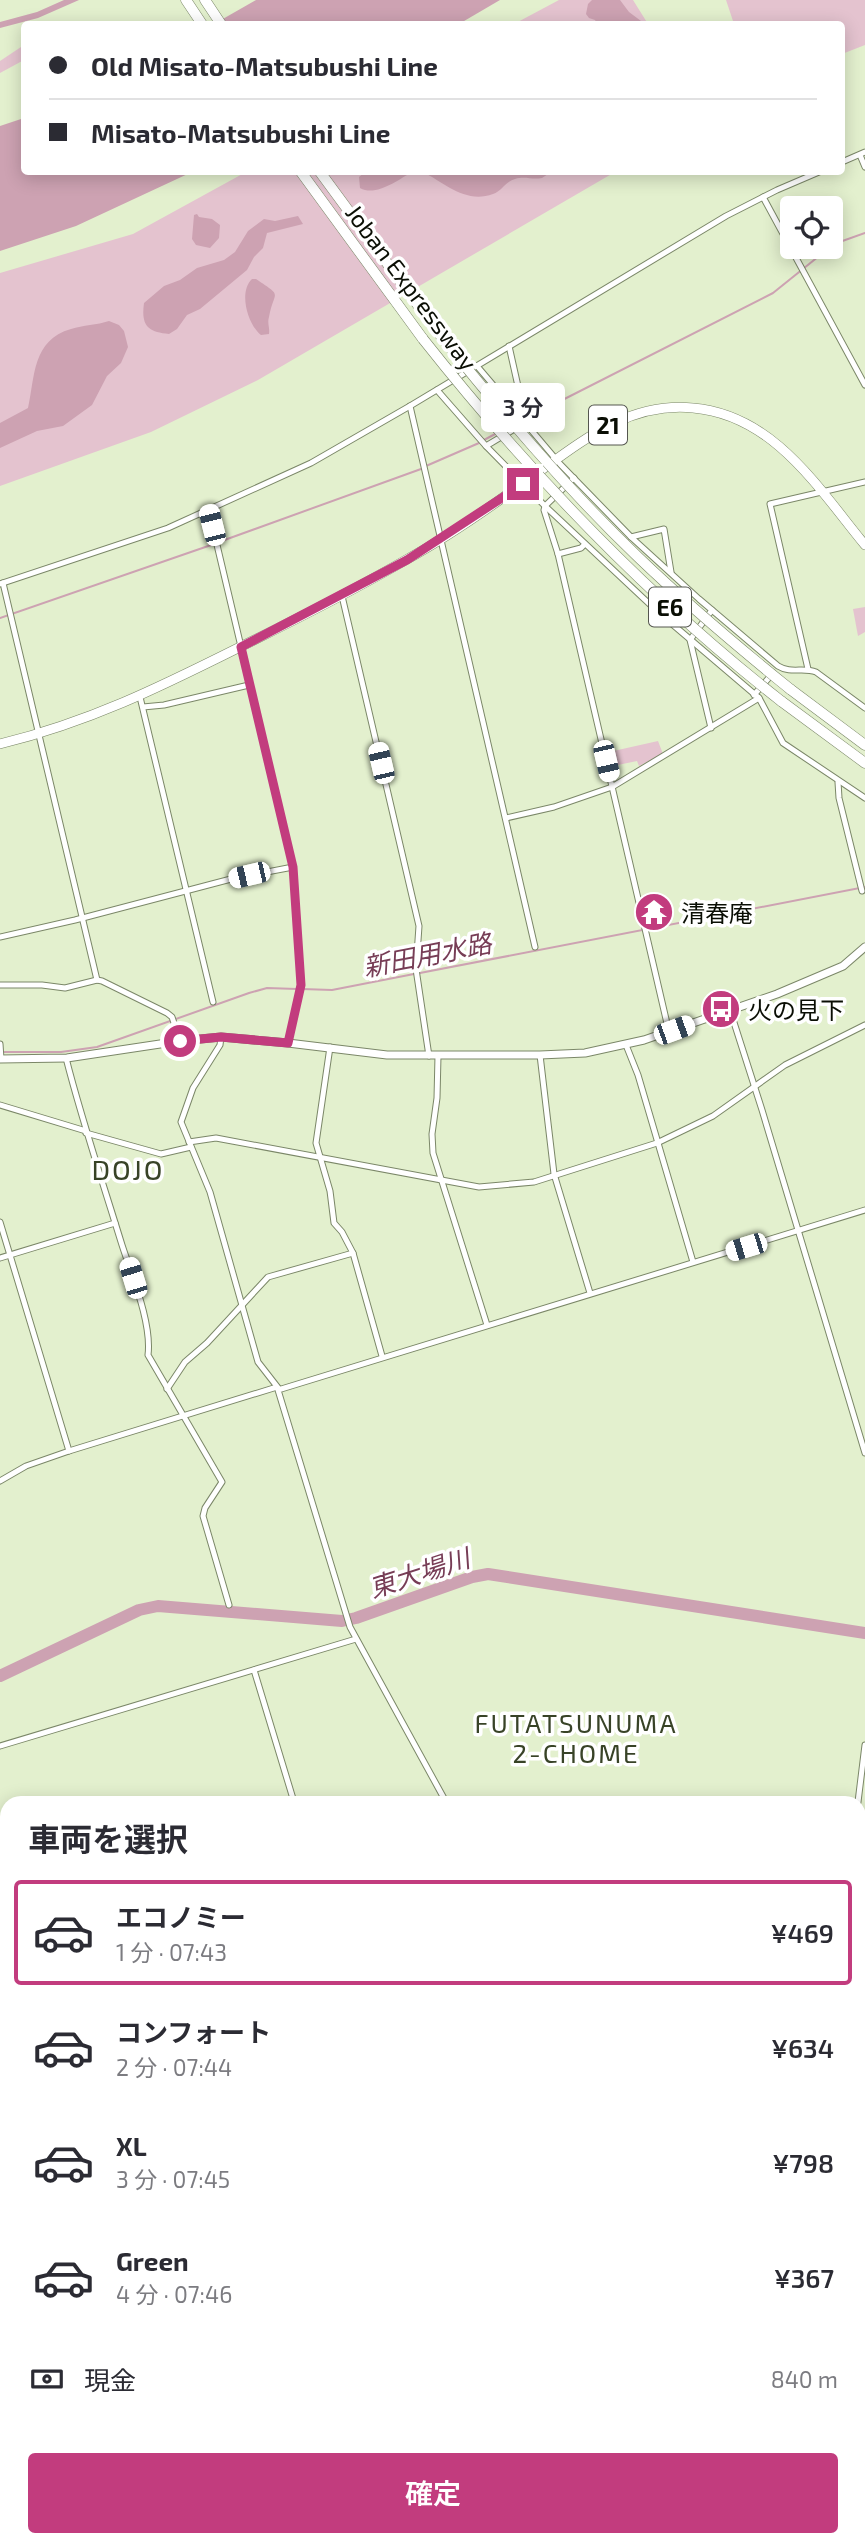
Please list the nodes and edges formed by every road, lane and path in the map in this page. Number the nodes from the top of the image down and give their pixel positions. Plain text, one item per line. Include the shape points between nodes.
1 (186, 0) edge
2 (205, 0) edge
3 (200, 21) edge
4 (219, 21) edge
5 (862, 153) edge
6 (845, 161) edge
7 (865, 167) edge
8 (303, 175) edge
9 (322, 175) edge
10 (812, 175) edge
11 (763, 197) junction
12 (509, 346) junction
13 (477, 366) junction
14 (865, 385) edge
15 (438, 390) junction
16 (410, 407) junction
17 (525, 420) junction
18 (483, 442) junction
19 (556, 459) junction
20 (574, 478) junction
21 (865, 482) edge
22 (523, 484) junction
23 (822, 493) junction
24 (545, 506) junction
25 (209, 511) junction
26 (626, 531) junction
27 (631, 537) junction
28 (440, 540) junction
29 (584, 544) junction
30 (865, 545) edge
31 (558, 554) junction
32 (599, 557) junction
33 (671, 573) junction
34 (1, 584) edge
35 (342, 596) junction
36 (712, 610) junction
37 (690, 640) junction
38 (241, 647) junction
39 (778, 666) junction
40 (808, 669) junction
41 (249, 685) junction
42 (757, 697) junction
43 (142, 702) junction
44 (865, 708) edge
45 (711, 728) junction
46 (38, 735) junction
47 (0, 744) edge
48 (865, 745) edge
49 (865, 763) edge
50 (838, 781) junction
51 (612, 787) junction
52 (865, 798) edge
53 (506, 818) junction
54 (293, 867) junction
55 (862, 891) dead end
56 (188, 892) junction
57 (82, 918) junction
58 (0, 937) edge
59 (535, 947) dead end
60 (865, 947) edge
61 (97, 980) junction
62 (0, 985) edge
63 (213, 1002) dead end
64 (730, 1010) junction
65 (865, 1024) edge
66 (669, 1032) junction
67 (221, 1037) junction
68 (180, 1041) junction
69 (288, 1043) junction
70 (626, 1045) junction
71 (1, 1047) edge
72 (330, 1048) junction
73 (540, 1055) junction
74 (433, 1056) junction
75 (1, 1058) edge
76 (66, 1058) junction
77 (754, 1087) junction
78 (0, 1105) edge
79 (86, 1132) junction
80 (657, 1143) junction
81 (190, 1144) junction
82 (319, 1158) junction
83 (554, 1174) junction
84 (442, 1180) junction
85 (865, 1210) edge
86 (0, 1222) edge
87 (115, 1223) junction
88 (798, 1231) junction
89 (353, 1253) junction
90 (10, 1255) junction
91 (0, 1258) edge
92 (693, 1262) junction
93 (590, 1293) junction
94 (243, 1304) junction
95 (487, 1325) junction
96 (382, 1356) junction
97 (278, 1388) junction
98 (167, 1389) junction
99 (183, 1418) junction
100 (69, 1451) junction
101 (865, 1453) edge
102 (0, 1481) edge
103 (229, 1605) dead end
104 (356, 1639) junction
105 (254, 1670) junction
106 (865, 1745) edge
107 (0, 1746) edge
108 (292, 1796) edge
109 (443, 1796) edge
110 (859, 1796) edge

1 - 3 highway
2 - 4 highway
5 - 6 street
5 - 7 street
8 - 49 highway, Joban Expressway / E6, bridge via 424,339 516,450 626,567 729,659
9 - 48 highway, Joban Expressway / E6, bridge via 437,331 527,440 637,556 738,647
10 - 11 street
11 - 12 street
11 - 14 street
12 - 13 street
12 - 17 street
13 - 15 street
13 - 17 street
15 - 16 street
15 - 18 street
16 - 25 street via 311,463
16 - 28 street
17 - 18 street
17 - 19 street
18 - 22 street
19 - 20 street
19 - 22 main road, 21
19 - 23 main road, 21 via 600,429 636,413 693,408 728,415 767,435 789,453
20 - 24 street
20 - 26 street
21 - 23 street
22 - 24 street
22 - 28 main road, 21
23 - 30 main road, 21
23 - 40 street via 770,504
24 - 29 street
24 - 31 street
25 - 34 street
25 - 38 street
26 - 27 street
26 - 32 street
27 - 33 street
27 - 33 street via 664,529
28 - 35 main road, 21
28 - 53 street
29 - 31 street
29 - 32 street
31 - 51 street
32 - 37 street
33 - 36 street
34 - 46 street
35 - 38 main road, 21
35 - 74 street via 419,926 416,969
36 - 37 street
36 - 39 street
37 - 42 street
37 - 45 street
38 - 41 street
38 - 43 main road, 21
39 - 40 street
39 - 42 street
40 - 44 street
41 - 43 street via 164,705
41 - 54 street
42 - 45 street
42 - 50 street via 783,743
43 - 46 main road, 21
43 - 56 street
45 - 51 street
46 - 47 main road, 21
46 - 57 street
50 - 52 street
50 - 55 street
51 - 53 street
51 - 66 street
53 - 59 street
54 - 56 street
54 - 69 street via 301,985
56 - 57 street
56 - 63 street
57 - 58 street
57 - 61 street
60 - 64 street via 825,975
61 - 62 street via 65,988
61 - 68 street via 173,1020
64 - 66 street
64 - 77 street
65 - 77 street via 785,1065
66 - 70 street
67 - 68 street
67 - 69 street
67 - 81 street via 192,1088 181,1122
68 - 76 street
69 - 72 street
70 - 73 street
70 - 80 street
71 - 75 street
72 - 74 street
72 - 82 street via 316,1143
73 - 74 street
73 - 83 street
74 - 84 street via 437,1098 433,1153
75 - 76 street
76 - 79 street
77 - 80 street via 713,1116
77 - 88 street
78 - 79 street
79 - 81 street via 161,1154
79 - 87 street
80 - 83 street
80 - 92 street
81 - 82 street via 216,1138
81 - 94 street via 210,1192
82 - 84 street
82 - 89 street via 334,1223
83 - 84 street via 534,1182 479,1187
83 - 93 street
84 - 95 street
85 - 88 street
86 - 90 street
87 - 90 street
87 - 98 street via 150,1340 148,1355
88 - 92 street
88 - 101 street
89 - 94 street via 268,1277
89 - 96 street
90 - 91 street
90 - 100 street
92 - 93 street
93 - 95 street
94 - 97 street via 258,1362
94 - 98 street via 185,1362
95 - 96 street
96 - 97 street
97 - 99 street
97 - 104 street
98 - 99 street
99 - 100 street
99 - 103 street via 222,1482 203,1516
100 - 102 street
104 - 105 street
104 - 109 street
105 - 107 street
105 - 108 street
106 - 110 street

